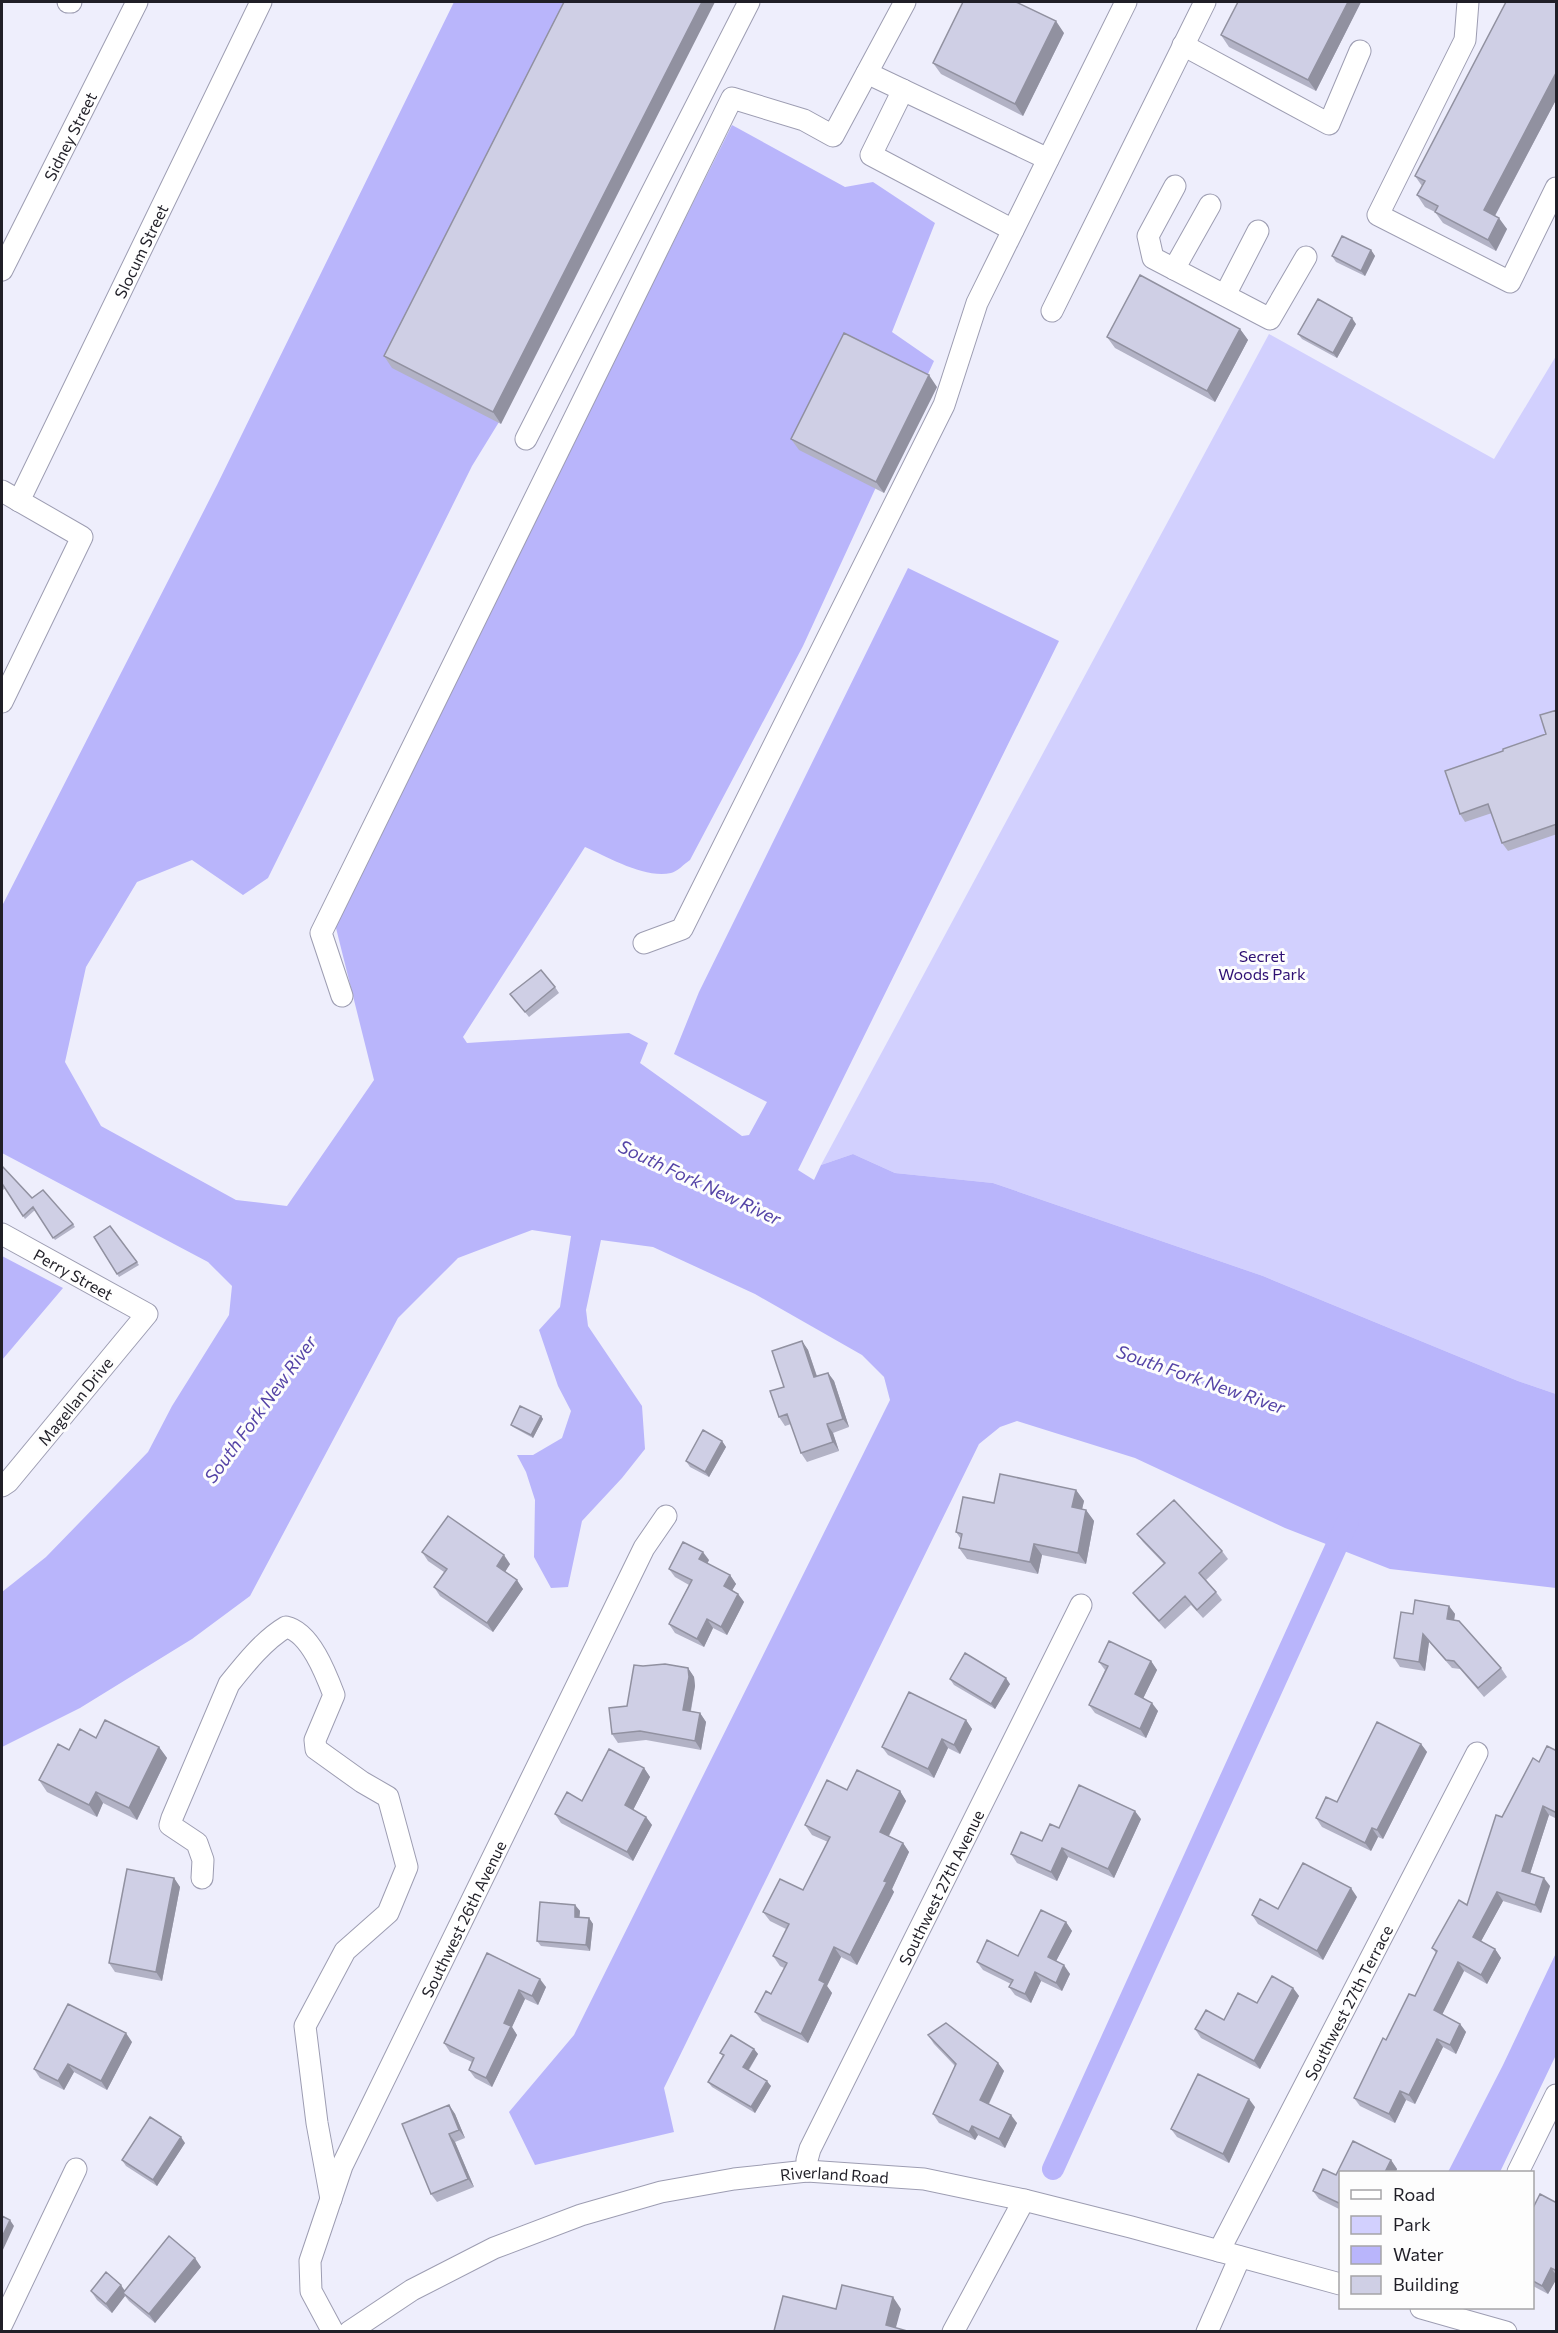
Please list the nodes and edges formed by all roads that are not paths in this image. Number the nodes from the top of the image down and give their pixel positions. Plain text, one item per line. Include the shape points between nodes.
1 (136, 2) edge
2 (261, 2) edge
3 (749, 2) edge
4 (905, 2) edge
5 (1118, 2) edge
6 (1126, 2) edge
7 (1205, 2) edge
8 (1468, 2) edge
9 (1183, 45) junction
10 (1360, 51) dead end
11 (867, 73) junction
12 (903, 90) junction
13 (1048, 159) junction
14 (1175, 186) dead end
15 (1557, 189) edge
16 (1210, 205) dead end
17 (1012, 230) junction
18 (1258, 231) dead end
19 (1306, 257) dead end
20 (1174, 269) junction
21 (2, 270) edge
22 (1224, 295) junction
23 (1052, 311) dead end
24 (526, 439) dead end
25 (10, 496) edge
26 (2, 702) edge
27 (644, 943) dead end
28 (342, 996) dead end
29 (2, 1234) edge
30 (147, 1314) joint
31 (2, 1486) edge
32 (666, 1516) dead end
33 (1081, 1605) dead end
34 (1477, 1753) dead end
35 (202, 1878) dead end
36 (1557, 2095) edge
37 (76, 2169) dead end
38 (807, 2171) junction
39 (1519, 2171) edge
40 (331, 2199) junction
41 (1024, 2200) junction
42 (1220, 2251) junction
43 (1240, 2257) junction
44 (1339, 2283) edge
45 (1449, 2311) edge
46 (2, 2324) edge
47 (333, 2331) edge
48 (349, 2331) edge
49 (953, 2331) edge
50 (1208, 2331) edge
51 (1506, 2331) edge

1 - 21 street, Sidney Street
2 - 25 street, Slocum Street
3 - 24 street
4 - 11 street
5 - 6 street
6 - 13 street
7 - 9 street
8 - 15 street via 1464,40 1378,214 1510,282
9 - 10 street via 1329,123
9 - 23 street
11 - 12 street
11 - 28 street via 833,136 804,120 732,98 321,933
12 - 13 street
12 - 17 street via 871,155
13 - 17 street
14 - 20 street via 1148,236 1153,258
16 - 20 street
17 - 27 street via 977,303 944,405 682,929
18 - 22 street
19 - 22 street via 1270,319
20 - 22 street
25 - 26 street via 82,537
29 - 30 street, Perry Street
30 - 31 street, Magellan Drive
32 - 40 street, Southwest 26th Avenue via 639,1559 342,2166
33 - 38 street, Southwest 27th Avenue via 810,2150
34 - 42 street, Southwest 27th Terrace
35 - 40 street via 197,1843 170,1825 172,1818 229,1684 278,1631 293,1628 324,1668 334,1695 315,1740 316,1749 388,1797 407,1867 388,1913 345,1951 305,2026
36 - 39 street
37 - 46 street
38 - 41 street, Riverland Road via 924,2179
38 - 48 street, Riverland Road via 734,2178 661,2192 581,2215 483,2253 412,2290
40 - 47 street, Southwest 26th Avenue via 310,2261 312,2291
41 - 42 street, Riverland Road
41 - 49 street
42 - 43 street, Riverland Road
43 - 44 street, Riverland Road
43 - 50 street
45 - 51 street

